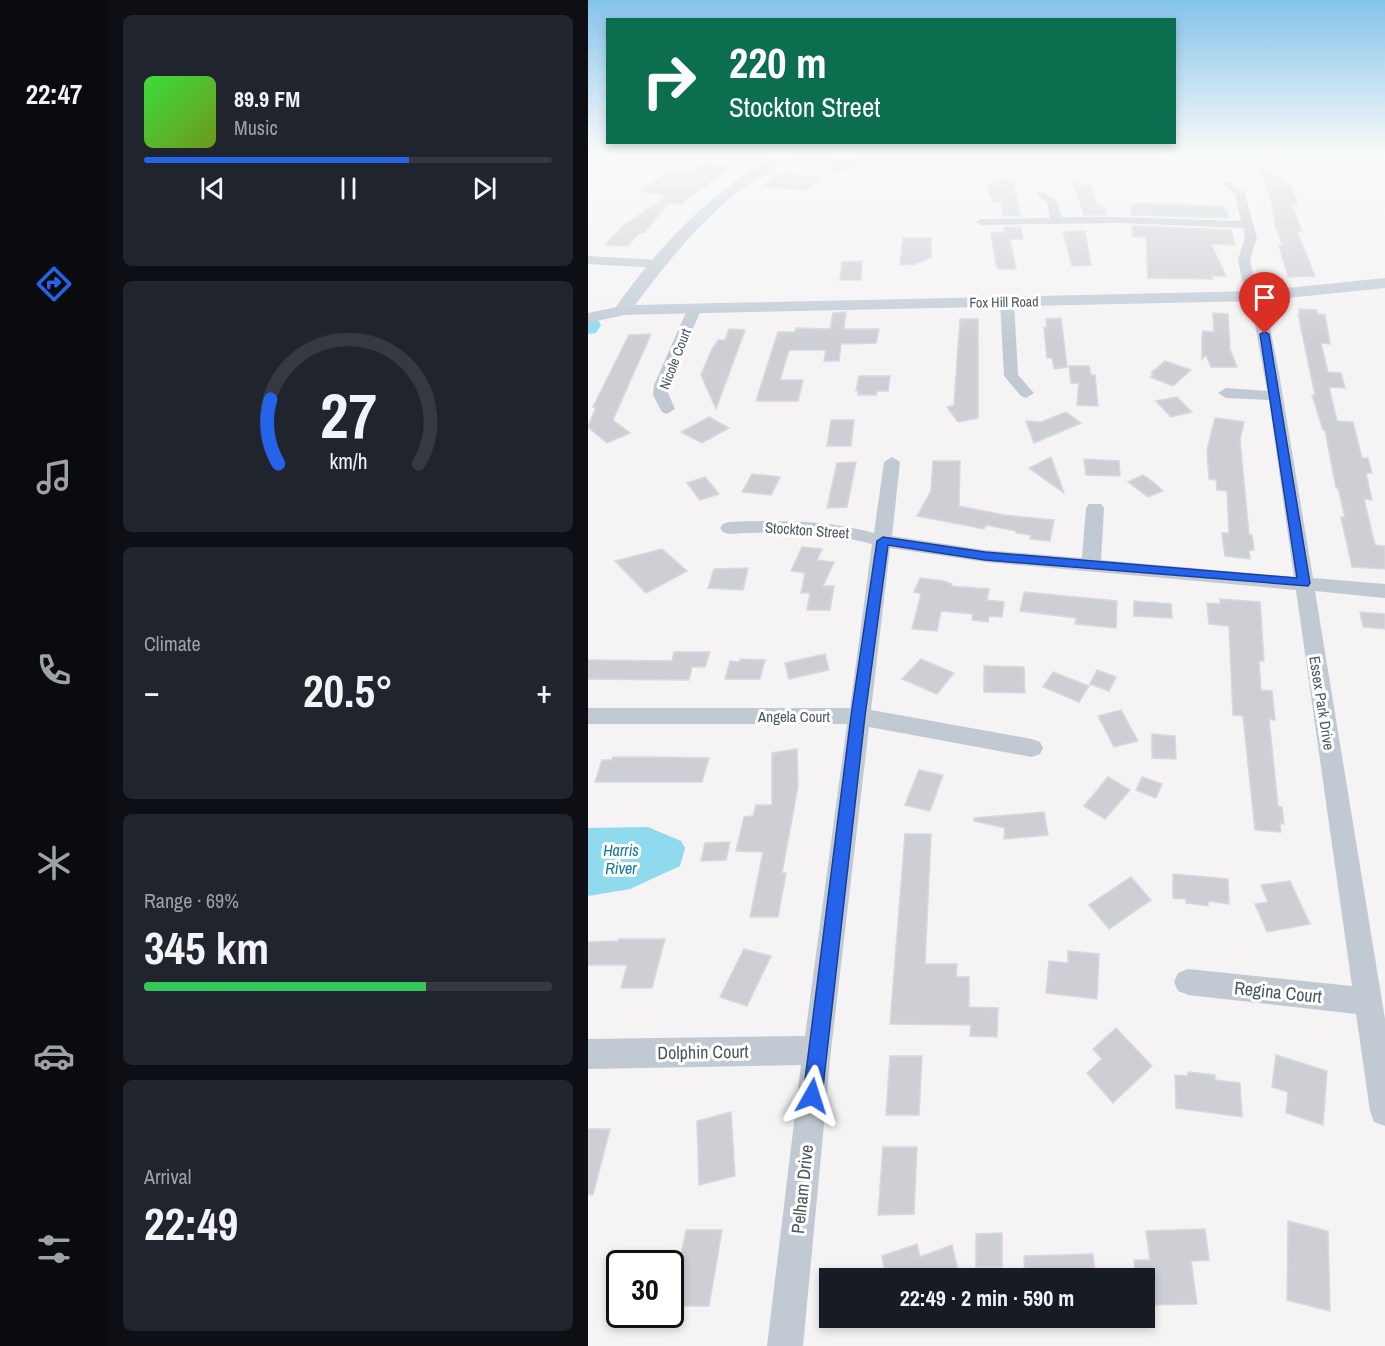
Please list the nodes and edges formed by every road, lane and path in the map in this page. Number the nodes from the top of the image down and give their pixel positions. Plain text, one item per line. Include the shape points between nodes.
1 (698, 218) edge
2 (1056, 218) edge
3 (1245, 218) edge
4 (1057, 221) junction
5 (981, 222) dead end
6 (1247, 225) junction
7 (588, 260) edge
8 (658, 264) junction
9 (1385, 283) edge
10 (1257, 296) junction
11 (1007, 302) junction
12 (695, 308) junction
13 (588, 310) edge
14 (622, 311) junction
15 (588, 318) edge
16 (1026, 393) dead end
17 (1226, 393) dead end
18 (1275, 396) junction
19 (667, 409) dead end
20 (892, 462) dead end
21 (1095, 508) dead end
22 (729, 528) dead end
23 (883, 541) junction
24 (1091, 564) junction
25 (1304, 583) junction
26 (1385, 591) edge
27 (588, 716) edge
28 (858, 716) junction
29 (1032, 748) dead end
30 (1188, 982) dead end
31 (1367, 1001) junction
32 (817, 1050) junction
33 (588, 1054) edge
34 (1385, 1111) edge
35 (785, 1346) edge

1 - 8 main road
2 - 4 street
3 - 6 street, Essex Park Drive
4 - 5 street
4 - 6 street
6 - 10 street, Essex Park Drive via 1251,238 1244,259 1248,280
7 - 8 street
8 - 14 main road
9 - 10 main road, Fox Hill Road
10 - 11 main road, Fox Hill Road
10 - 18 street, Essex Park Drive
11 - 12 main road, Fox Hill Road
11 - 16 street via 1011,376
12 - 14 main road, Fox Hill Road
12 - 19 street, Nicole Court via 661,386
13 - 14 street
14 - 15 street
17 - 18 street
18 - 25 street, Essex Park Drive
20 - 23 street, Pelham Drive
21 - 24 street
22 - 23 street, Stockton Street via 841,530
23 - 24 street, Stockton Street via 985,556
23 - 28 street, Pelham Drive
24 - 25 street, Stockton Street
25 - 26 street, Stockton Street
25 - 31 street, Essex Park Drive
27 - 28 street, Angela Court
28 - 29 street, Angela Court
28 - 32 street, Pelham Drive
30 - 31 street, Regina Court
31 - 34 street, Essex Park Drive
32 - 33 street, Dolphin Court
32 - 35 street, Pelham Drive

